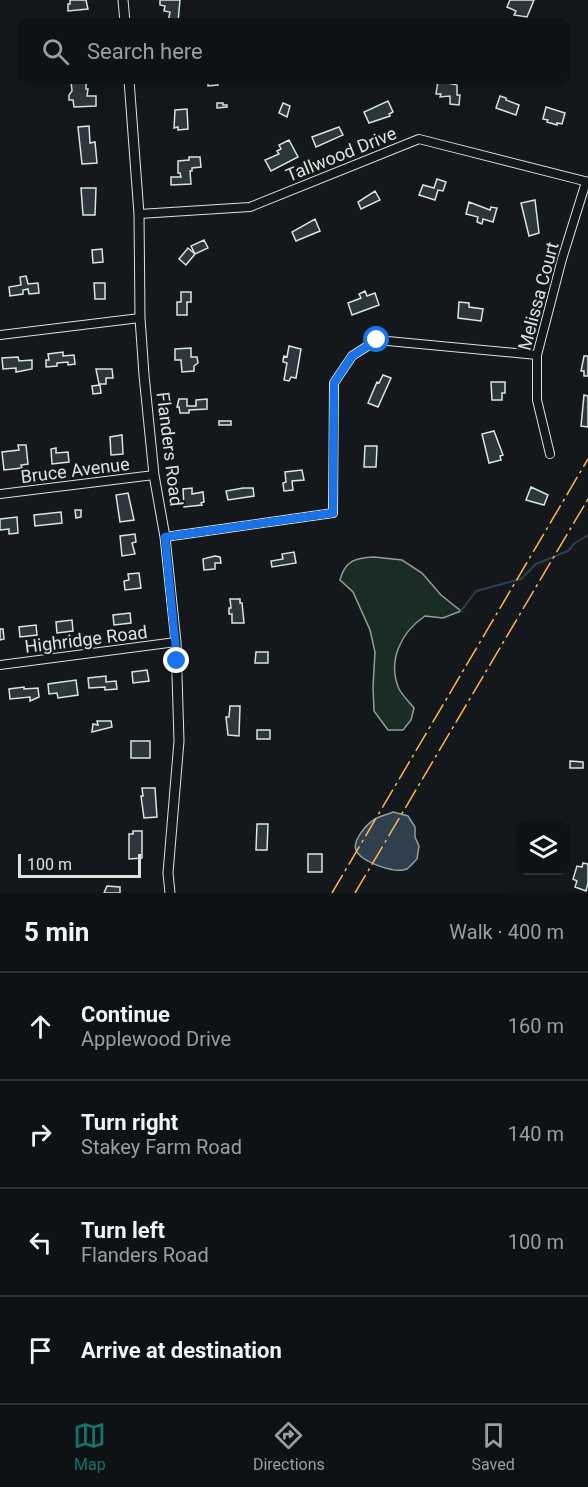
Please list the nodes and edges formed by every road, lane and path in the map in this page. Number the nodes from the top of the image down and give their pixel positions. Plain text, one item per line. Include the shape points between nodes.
1 (123, 0) edge
2 (125, 18) edge
3 (129, 84) edge
4 (587, 182) edge
5 (139, 214) junction
6 (140, 318) junction
7 (0, 335) edge
8 (537, 355) junction
9 (550, 454) dead end
10 (154, 475) junction
11 (0, 494) edge
12 (165, 537) junction
13 (176, 642) junction
14 (0, 665) edge
15 (170, 893) edge

1 - 2 street
3 - 5 street, Flanders Road
4 - 5 street, Tallwood Drive via 419,139 250,207
4 - 8 street, Melissa Court
5 - 6 street, Flanders Road
6 - 7 street
6 - 10 street, Flanders Road
8 - 9 street, Melissa Court via 537,400
8 - 12 street via 377,340 352,356 334,383 333,513
10 - 11 street, Bruce Avenue
10 - 12 street, Flanders Road
12 - 13 street, Flanders Road
13 - 14 street, Highridge Road
13 - 15 street, Flanders Road via 179,741 168,873

